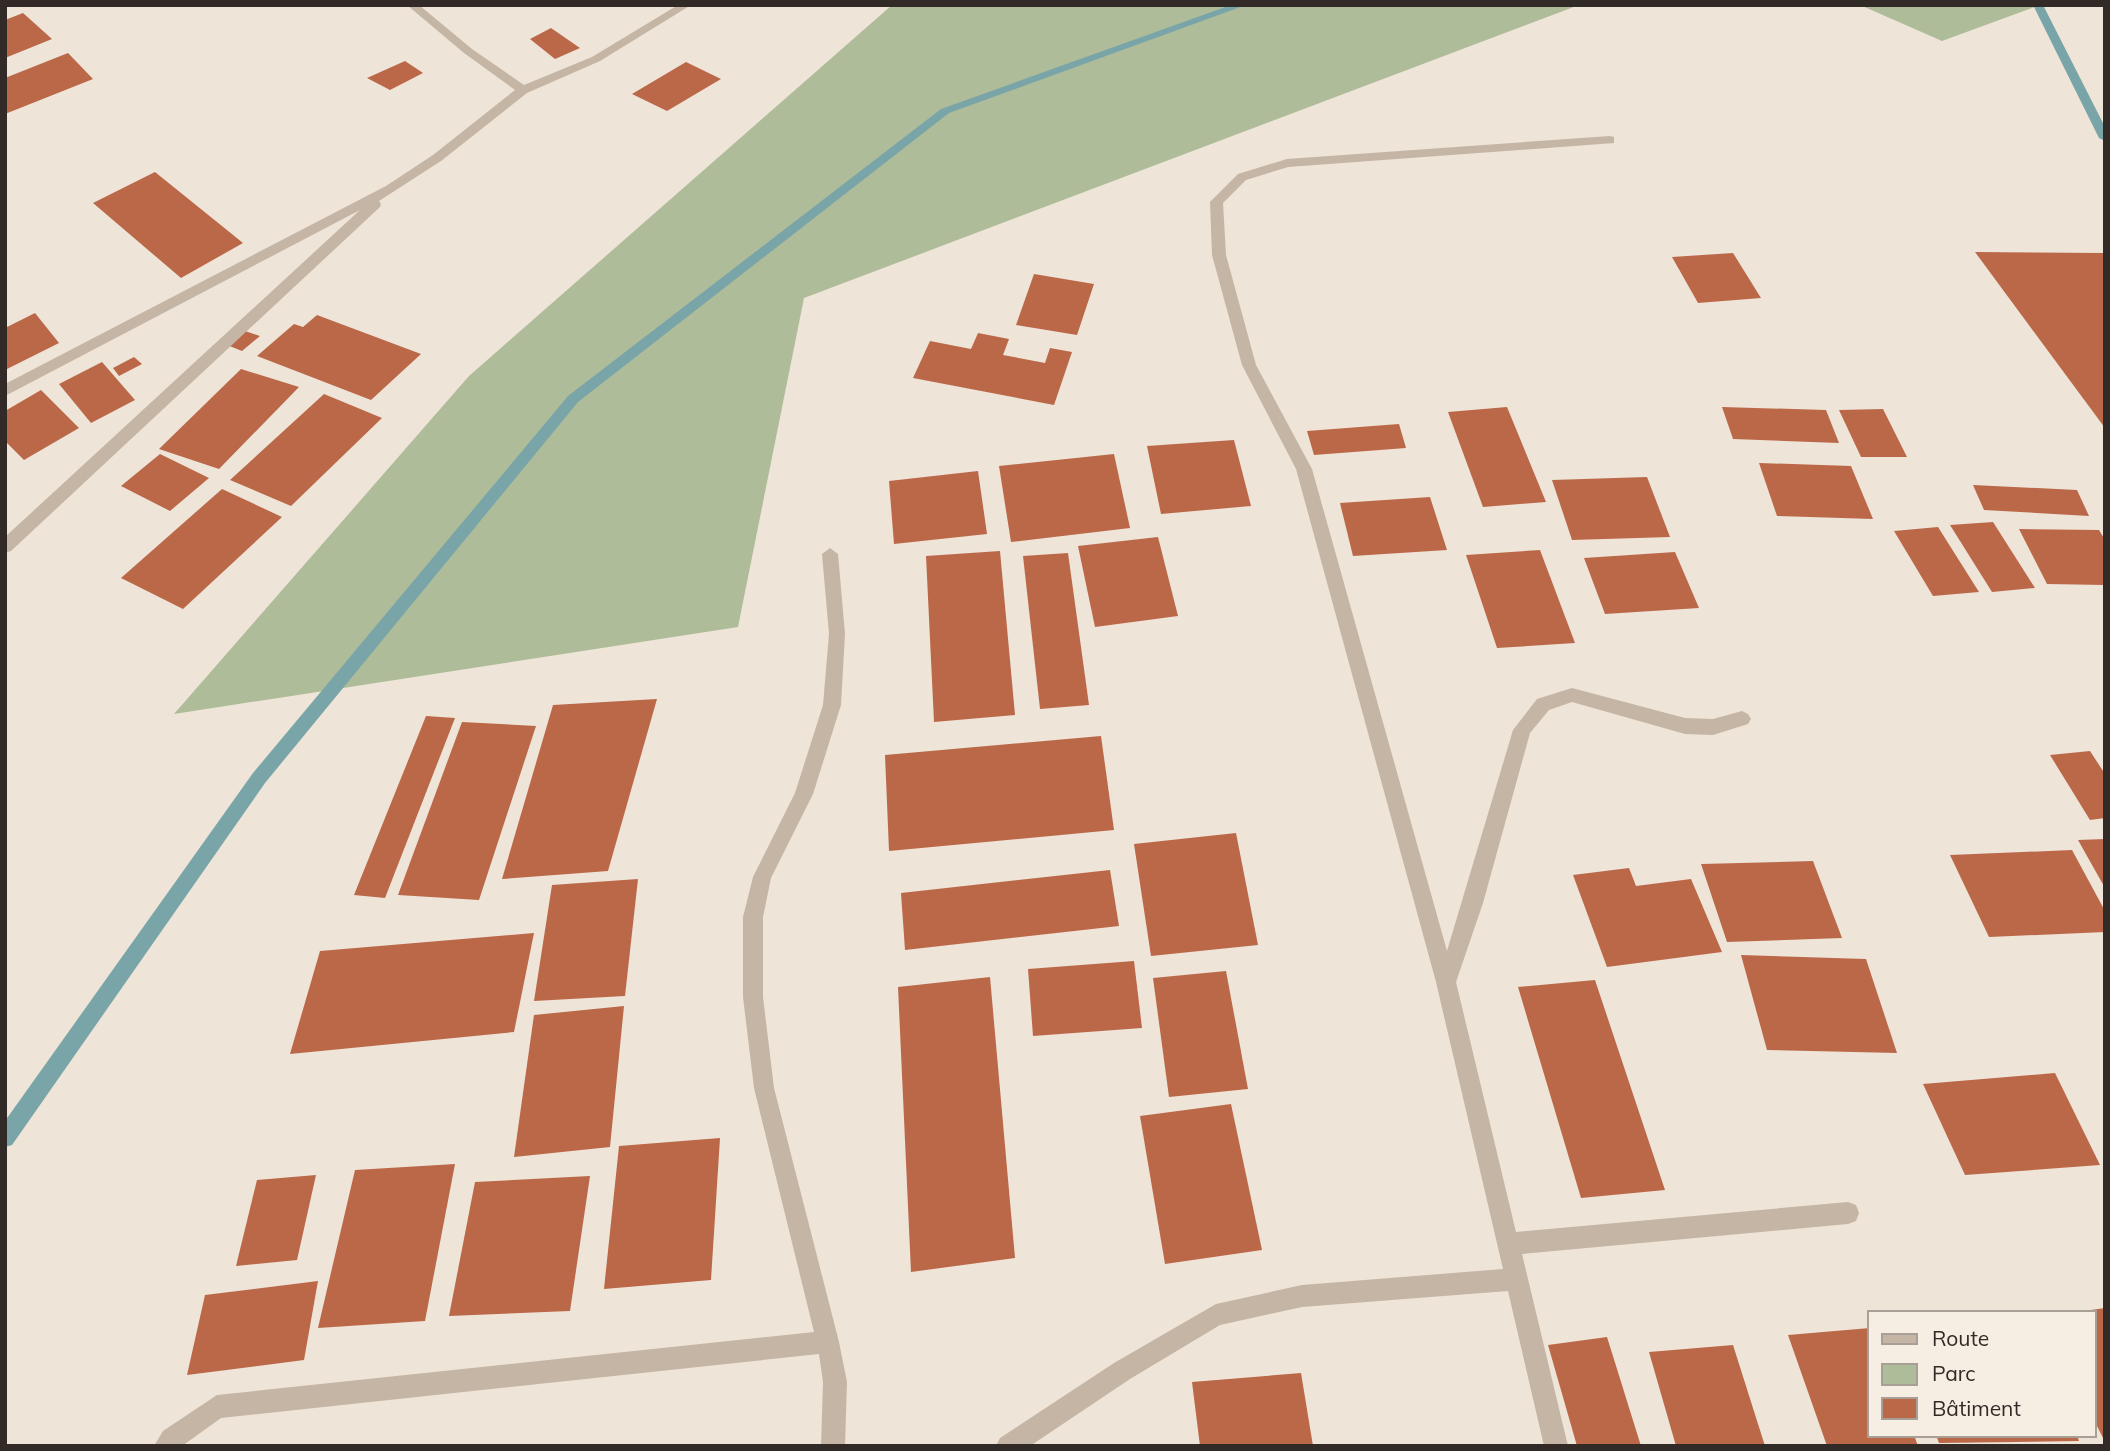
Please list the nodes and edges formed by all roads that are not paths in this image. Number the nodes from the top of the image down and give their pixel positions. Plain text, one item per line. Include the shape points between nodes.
1 (412, 5) edge
2 (686, 5) edge
3 (523, 90) junction
4 (1610, 140) dead end
5 (391, 189) junction
6 (5, 391) edge
7 (5, 547) edge
8 (830, 554) dead end
9 (1742, 719) dead end
10 (1446, 982) junction
11 (1848, 1213) dead end
12 (1508, 1244) junction
13 (1517, 1279) junction
14 (828, 1342) junction
15 (166, 1446) edge
16 (833, 1446) edge
17 (1008, 1446) edge
18 (1556, 1446) edge

1 - 3 street
2 - 3 street via 596,58
3 - 5 street
4 - 10 street via 1287,163 1242,177 1216,202 1219,255 1249,365 1304,469
5 - 6 street
5 - 7 street
8 - 14 street via 837,634 832,705 804,794 762,877 753,917 752,997 765,1088
9 - 10 street via 1713,727 1685,726 1572,695 1543,704 1522,730
10 - 12 street
11 - 12 street
12 - 13 street
13 - 17 street via 1302,1296 1216,1315
13 - 18 street
14 - 15 street via 217,1407
14 - 16 street via 835,1382

